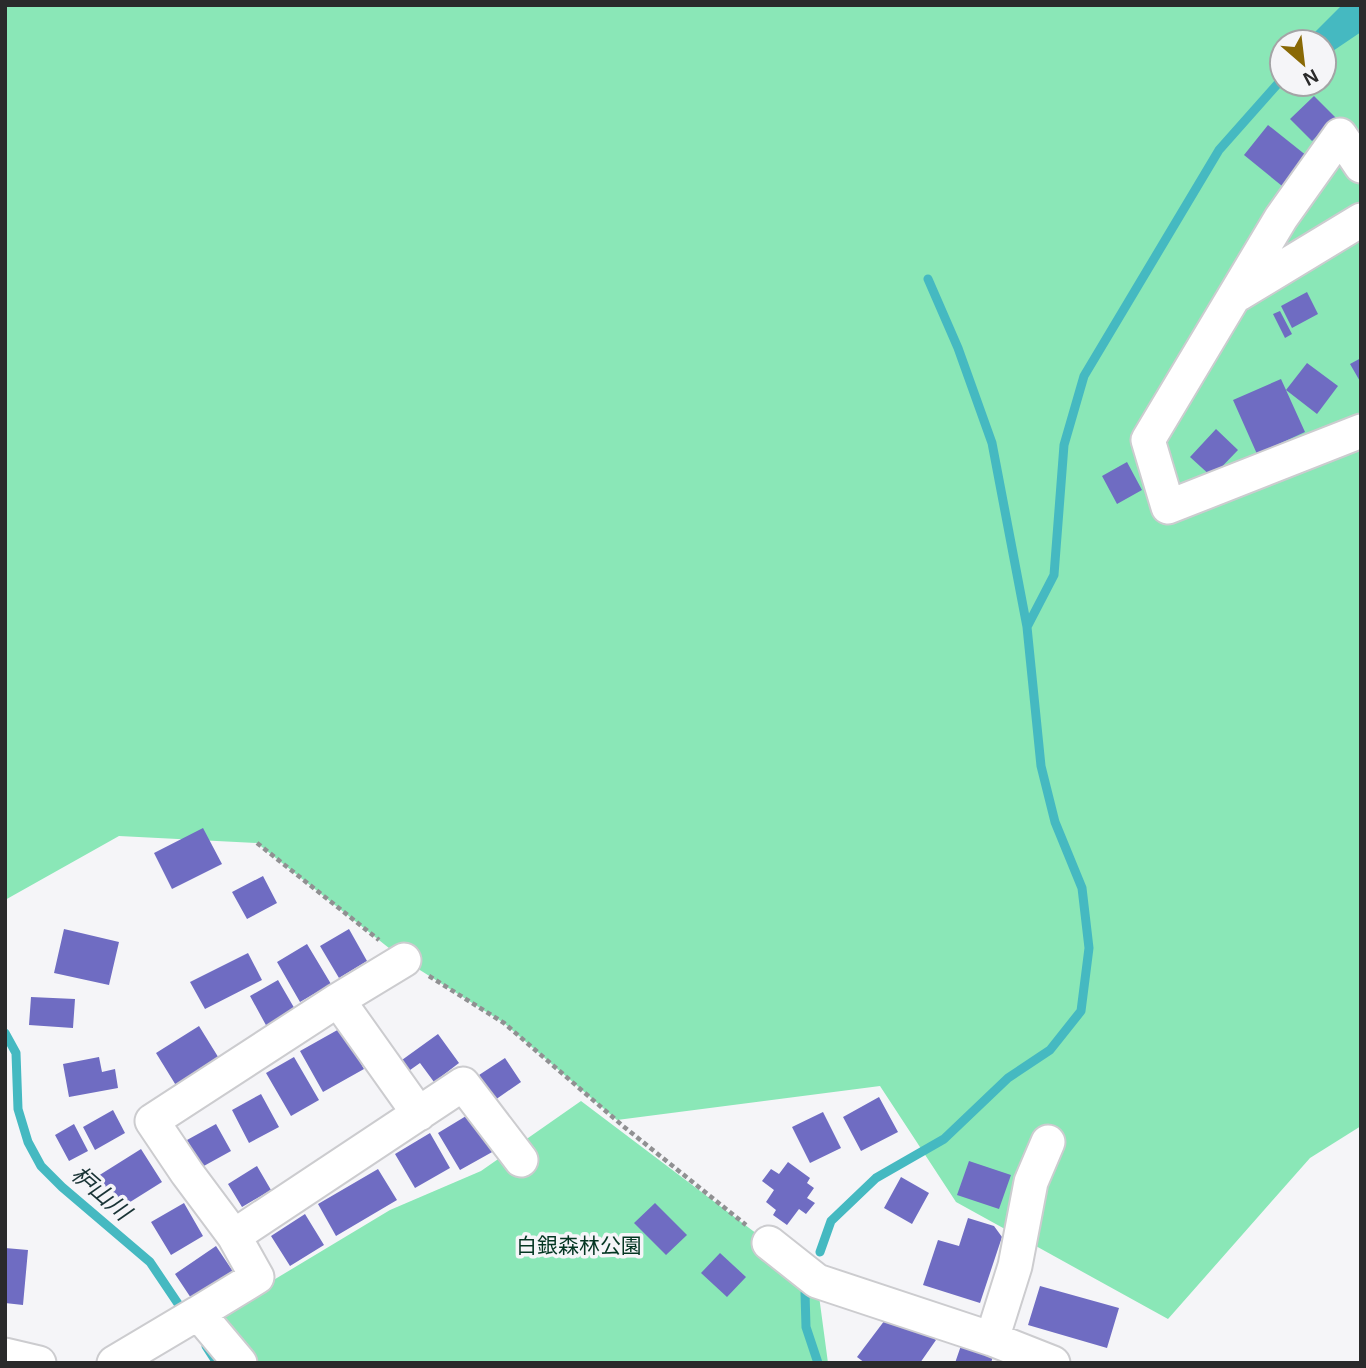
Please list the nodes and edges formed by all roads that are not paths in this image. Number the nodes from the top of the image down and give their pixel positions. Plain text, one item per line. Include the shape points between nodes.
1 (1361, 166) edge
2 (1361, 220) edge
3 (1234, 297) junction
4 (1361, 431) edge
5 (404, 960) road end
6 (338, 1000) junction
7 (419, 1114) junction
8 (1048, 1142) dead end
9 (521, 1160) dead end
10 (234, 1236) junction
11 (769, 1243) road end
12 (188, 1319) junction
13 (992, 1339) junction
14 (5, 1355) edge
15 (39, 1363) edge
16 (114, 1363) edge
17 (240, 1363) edge
18 (1053, 1363) edge

1 - 3 street via 1340,135 1281,218
2 - 3 street
3 - 4 street via 1148,440 1168,507
5 - 6 street
6 - 7 street
6 - 10 street via 152,1121
7 - 9 street via 463,1084
7 - 10 street
8 - 13 street via 1031,1182 1014,1266
10 - 12 street via 257,1277
11 - 13 street via 817,1282
12 - 16 street
12 - 17 street
13 - 18 street
14 - 15 street

